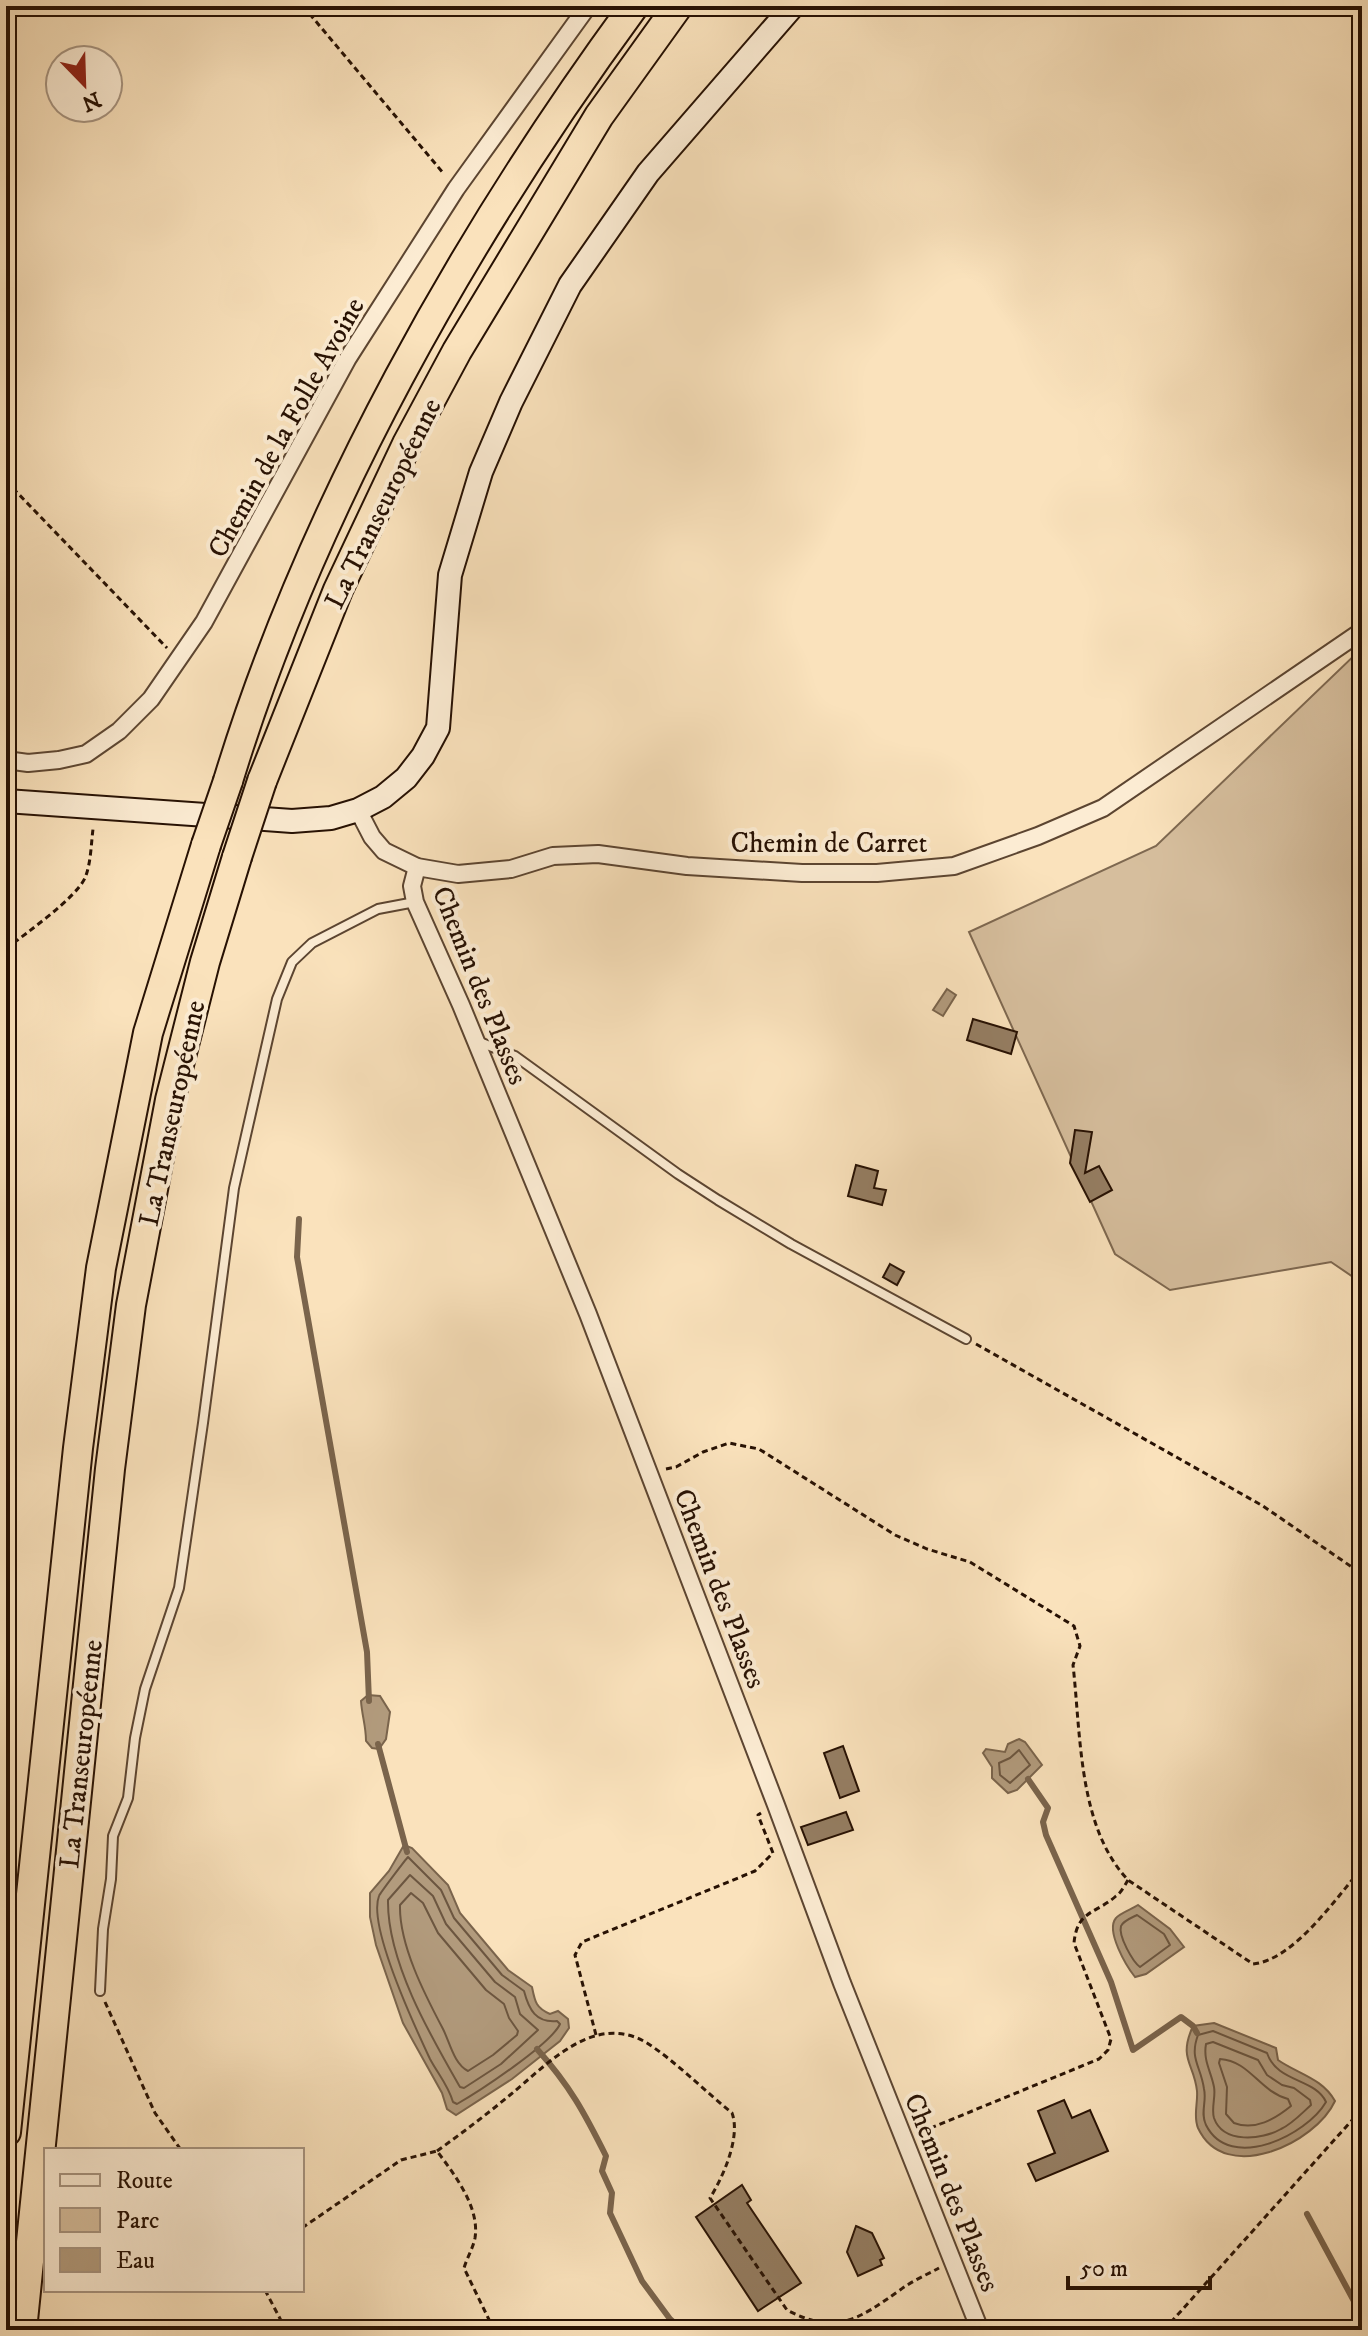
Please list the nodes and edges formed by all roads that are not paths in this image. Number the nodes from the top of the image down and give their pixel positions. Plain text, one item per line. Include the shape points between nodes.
1 (588, 6) edge
2 (634, 6) edge
3 (678, 6) edge
4 (793, 6) edge
5 (1362, 631) edge
6 (6, 760) edge
7 (6, 801) edge
8 (358, 810) junction
9 (417, 867) junction
10 (415, 902) junction
11 (476, 1041) junction
12 (966, 1339) road end
13 (100, 1991) road end
14 (6, 2132) edge
15 (22, 2330) edge
16 (980, 2330) edge

1 - 6 street, Chemin de la Folle Avoine via 456,189 328,391 227,582 151,699 100,747 76,758
2 - 14 highway, La Transeuropéenne, bridge via 517,173 390,395 329,521 246,723 148,1033 101,1268
3 - 15 highway, La Transeuropéenne, bridge via 599,116 407,444 338,590 262,781 205,962 170,1100 131,1305
4 - 8 street via 648,173 570,285 487,458 450,575 438,728 406,778
5 - 9 street, Chemin de Carret via 1103,808 954,866 802,873 598,854 553,856 511,869 458,874
7 - 8 street via 292,821
8 - 9 street, Chemin de Carret via 384,851
9 - 10 street, Chemin des Plasses
10 - 11 street, Chemin des Plasses
10 - 13 lane via 378,909 312,943 292,962 277,999 234,1188 179,1588 145,1689 128,1798 113,1836
11 - 12 lane via 515,1056 678,1174 766,1229
11 - 16 street, Chemin des Plasses via 648,1469

